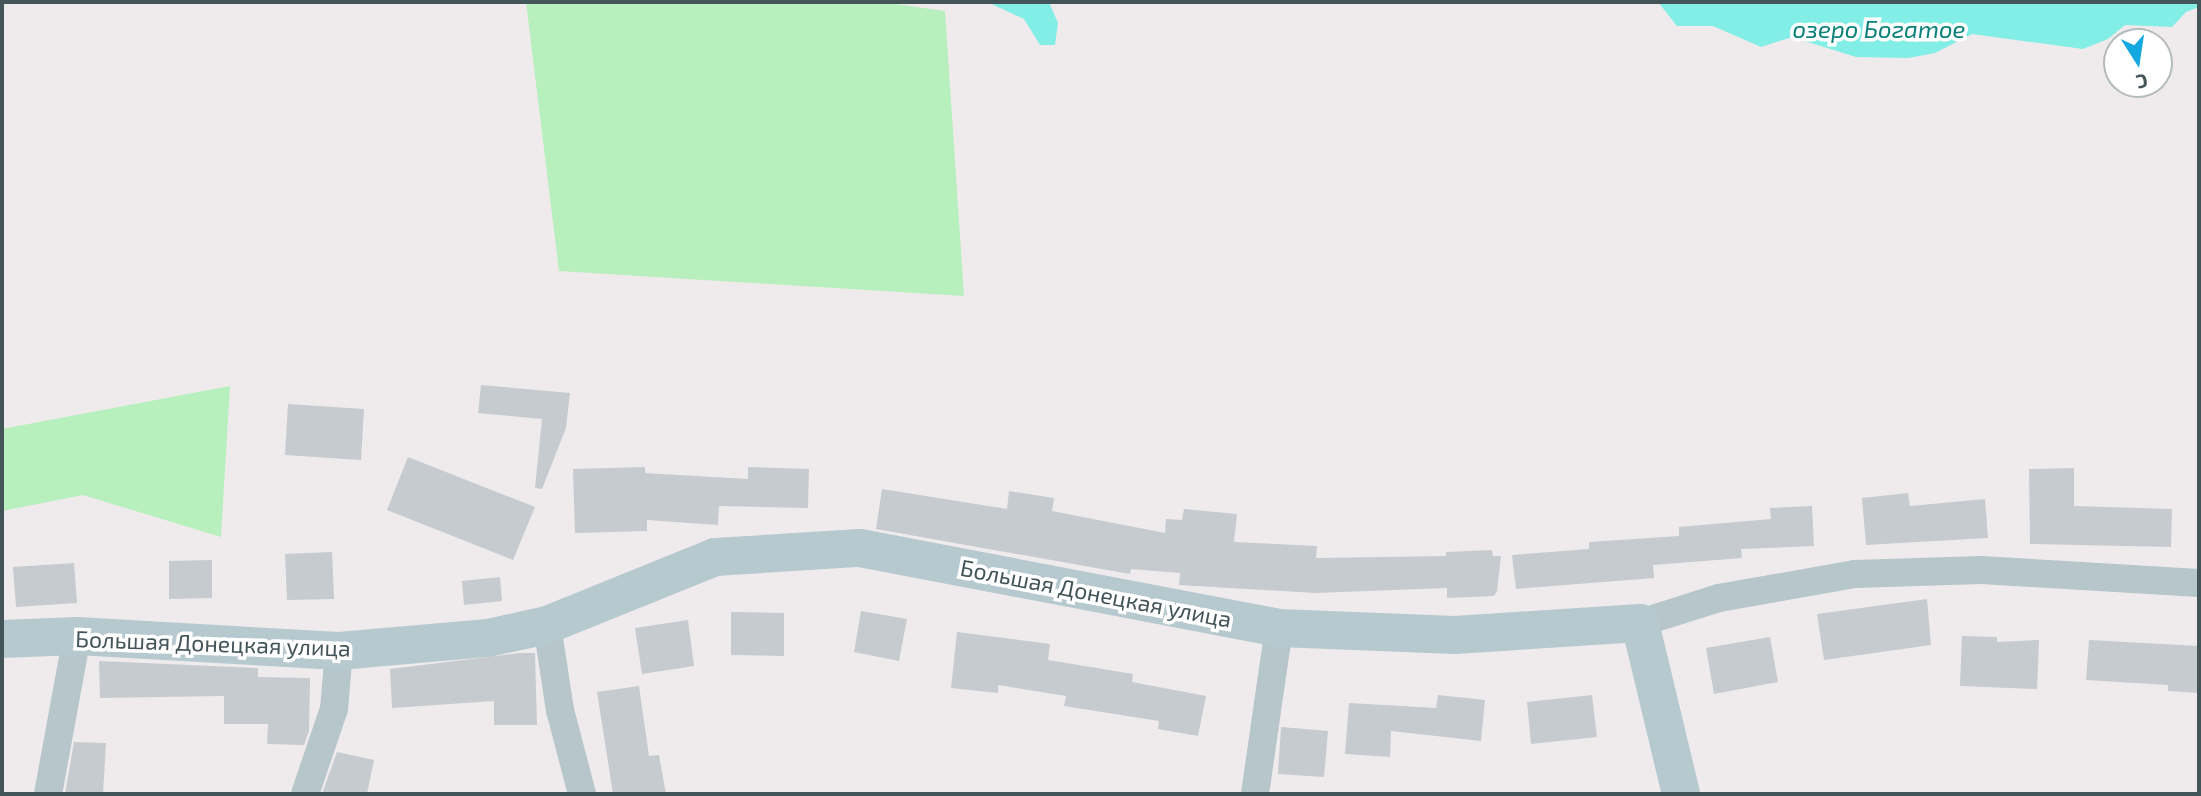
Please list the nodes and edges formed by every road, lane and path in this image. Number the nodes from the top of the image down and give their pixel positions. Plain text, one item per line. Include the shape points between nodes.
1 (2199, 583) edge
2 (1640, 624) junction
3 (547, 625) junction
4 (1279, 628) junction
5 (76, 636) junction
6 (2, 639) edge
7 (340, 651) junction
8 (48, 794) edge
9 (305, 794) edge
10 (582, 794) edge
11 (1255, 794) edge
12 (1681, 794) edge

1 - 2 street, Большая Донецкая улица via 1981,570 1855,574 1719,598
2 - 4 street, Большая Донецкая улица via 1455,635
2 - 12 street
3 - 4 street, Большая Донецкая улица via 715,556 860,548
3 - 7 street, Большая Донецкая улица via 488,638
3 - 10 street via 560,710
4 - 11 street
5 - 6 street, Большая Донецкая улица
5 - 7 street, Большая Донецкая улица
5 - 8 street
7 - 9 street via 334,709

